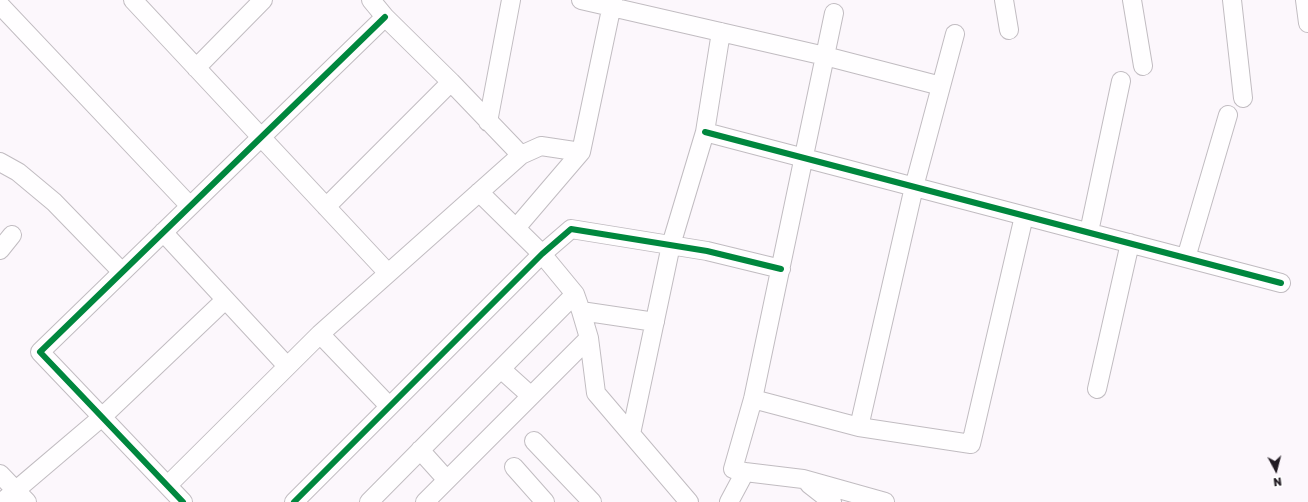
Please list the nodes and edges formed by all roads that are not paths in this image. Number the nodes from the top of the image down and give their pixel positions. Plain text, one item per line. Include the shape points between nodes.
1 (133, 0) edge
2 (263, 0) edge
3 (371, 0) edge
4 (511, 0) edge
5 (581, 0) edge
6 (1004, 0) edge
7 (1132, 0) edge
8 (1232, 0) edge
9 (1305, 0) edge
10 (612, 3) edge
11 (0, 5) edge
12 (834, 13) dead end
13 (385, 17) junction
14 (1308, 23) edge
15 (1009, 30) dead end
16 (721, 32) junction
17 (955, 34) dead end
18 (826, 56) junction
19 (1143, 66) dead end
20 (196, 68) junction
21 (1121, 81) dead end
22 (451, 82) junction
23 (941, 86) junction
24 (1243, 98) dead end
25 (1228, 116) dead end
26 (488, 122) junction
27 (705, 132) junction
28 (261, 137) junction
29 (0, 148) edge
30 (581, 152) junction
31 (521, 155) junction
32 (804, 158) junction
33 (0, 162) edge
34 (18, 172) junction
35 (914, 187) junction
36 (479, 192) junction
37 (190, 206) junction
38 (326, 207) junction
39 (1024, 216) junction
40 (516, 228) junction
41 (163, 232) junction
42 (1089, 232) junction
43 (12, 235) dead end
44 (1130, 243) junction
45 (671, 245) junction
46 (0, 250) edge
47 (542, 254) junction
48 (1186, 258) junction
49 (781, 269) junction
50 (122, 272) junction
51 (388, 273) junction
52 (1282, 283) dead end
53 (575, 294) junction
54 (226, 300) junction
55 (581, 311) junction
56 (655, 322) junction
57 (320, 334) junction
58 (589, 338) junction
59 (287, 366) junction
60 (501, 369) junction
61 (1097, 389) dead end
62 (531, 396) junction
63 (753, 399) junction
64 (390, 406) junction
65 (102, 417) junction
66 (859, 427) junction
67 (631, 434) junction
68 (534, 441) dead end
69 (420, 450) junction
70 (514, 468) dead end
71 (745, 472) junction
72 (0, 474) edge
73 (803, 479) junction
74 (447, 480) junction
75 (168, 486) junction
76 (21, 496) edge
77 (2, 502) edge
78 (183, 502) edge
79 (294, 502) edge
80 (369, 502) edge
81 (425, 502) edge
82 (545, 502) edge
83 (592, 502) edge
84 (688, 502) edge
85 (729, 502) edge
86 (832, 502) edge
87 (885, 502) edge

1 - 20 street
2 - 20 street
3 - 13 street
4 - 26 street
5 - 10 street
6 - 15 street
7 - 19 street
8 - 24 street
9 - 14 street
10 - 16 street
10 - 30 street
11 - 37 street
12 - 18 street
13 - 22 street
13 - 28 street
16 - 18 street
16 - 27 street
17 - 23 street
18 - 23 street
18 - 32 street
20 - 28 street
21 - 42 street
22 - 26 street
22 - 38 street
23 - 35 street
25 - 48 street
26 - 31 street
27 - 32 street
27 - 45 street
28 - 37 street
28 - 38 street
29 - 34 street
30 - 31 street via 541,146
30 - 40 street
31 - 36 street
32 - 35 street
32 - 49 street
33 - 34 street
34 - 50 street via 54,202
35 - 39 street
35 - 66 street
36 - 40 street
36 - 51 street
37 - 41 street
38 - 51 street
39 - 42 street
39 - 66 street via 971,444
40 - 47 street
41 - 50 street
41 - 54 street
42 - 44 street
43 - 46 street
44 - 48 street
44 - 61 street
45 - 47 street via 571,229
45 - 49 street
45 - 56 street
47 - 53 street
47 - 64 street
48 - 52 street
49 - 63 street
50 - 65 street via 40,352
51 - 57 street
53 - 55 street
53 - 60 street
54 - 59 street
54 - 65 street
55 - 56 street
55 - 58 street
56 - 67 street
57 - 59 street
57 - 64 street
58 - 62 street
58 - 67 street via 596,393
59 - 75 street
60 - 62 street
60 - 69 street
62 - 74 street
63 - 66 street
63 - 71 street via 733,469
64 - 79 street
65 - 75 street
65 - 76 street
67 - 84 street
68 - 83 street
69 - 74 street
69 - 80 street
70 - 82 street
71 - 73 street
71 - 85 street
72 - 76 street
73 - 86 street
73 - 87 street
74 - 81 street
75 - 78 street
76 - 77 street

